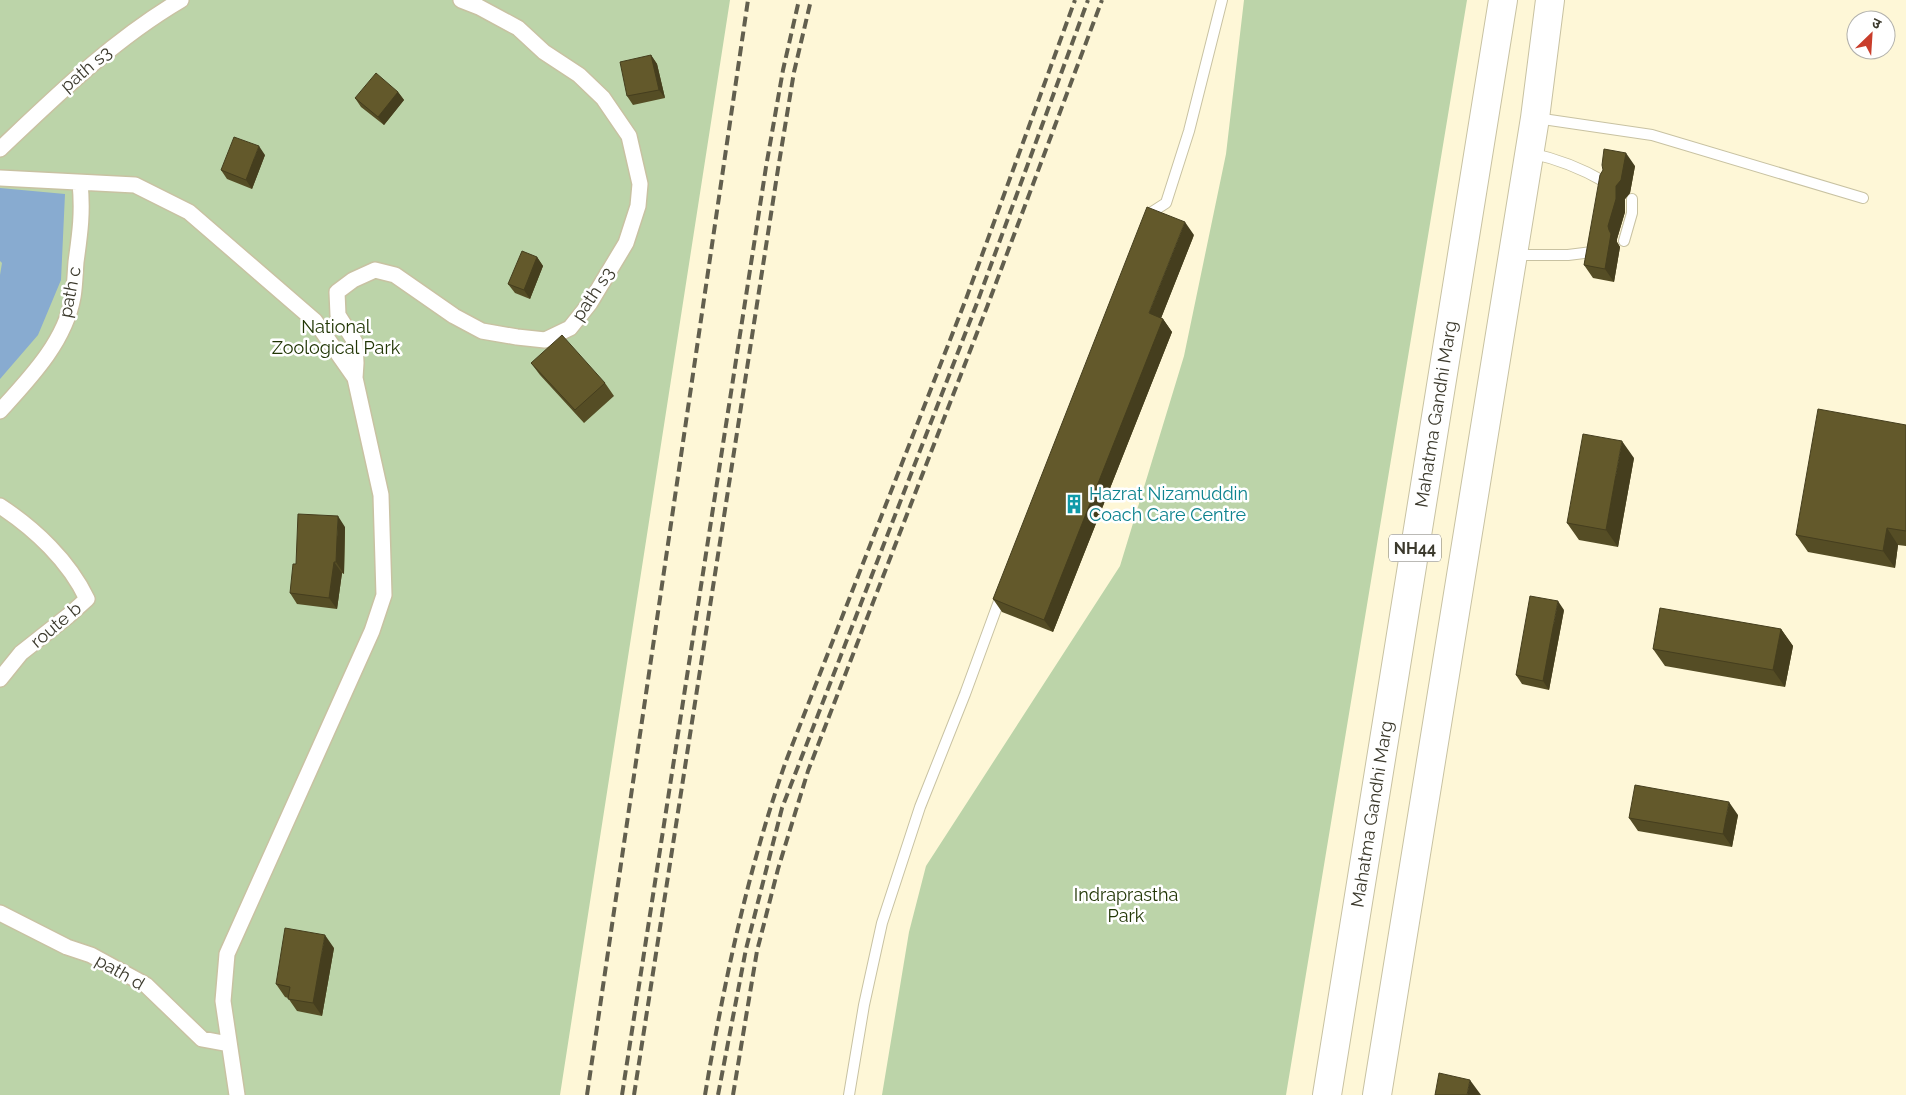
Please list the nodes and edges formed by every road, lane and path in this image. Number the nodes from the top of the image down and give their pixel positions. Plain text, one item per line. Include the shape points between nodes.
1 (181, 0) edge
2 (461, 0) edge
3 (1222, 0) edge
4 (1503, 0) edge
5 (1550, 0) edge
6 (1535, 118) junction
7 (0, 149) edge
8 (1529, 153) junction
9 (0, 178) edge
10 (1605, 182) edge
11 (80, 183) junction
12 (1863, 198) dead end
13 (1632, 199) dead end
14 (1145, 230) edge
15 (1624, 241) dead end
16 (1592, 252) edge
17 (1513, 255) junction
18 (355, 378) junction
19 (0, 411) edge
20 (0, 506) edge
21 (1005, 586) edge
22 (0, 679) edge
23 (0, 913) edge
24 (229, 1044) junction
25 (237, 1095) edge
26 (849, 1095) edge
27 (1327, 1095) edge
28 (1377, 1095) edge

1 - 7 street, path s3 via 120,42 59,92
2 - 18 street, path s3 via 479,6 518,28 604,98 629,136 640,184 638,206 626,243 590,303 570,328 545,340 482,331 395,275 375,270 353,280 338,292 338,315 355,342
3 - 14 lane via 1189,131 1166,203 1152,212
4 - 27 highway, Mahatma Gandhi Marg / NH44
5 - 6 highway
6 - 8 highway
6 - 12 lane via 1652,135
8 - 10 lane via 1582,169
8 - 17 highway
9 - 11 street
11 - 18 street via 135,185 189,212 315,321
11 - 19 street, path c via 82,230 68,315 43,361
13 - 15 lane via 1632,213
16 - 17 lane
17 - 28 highway
18 - 24 street via 381,494 384,595 372,631 227,954 223,1001
20 - 22 street, route b via 56,554 87,599 21,653
21 - 26 lane via 920,807 882,924
23 - 24 street, path d via 138,980 202,1039
24 - 25 street

